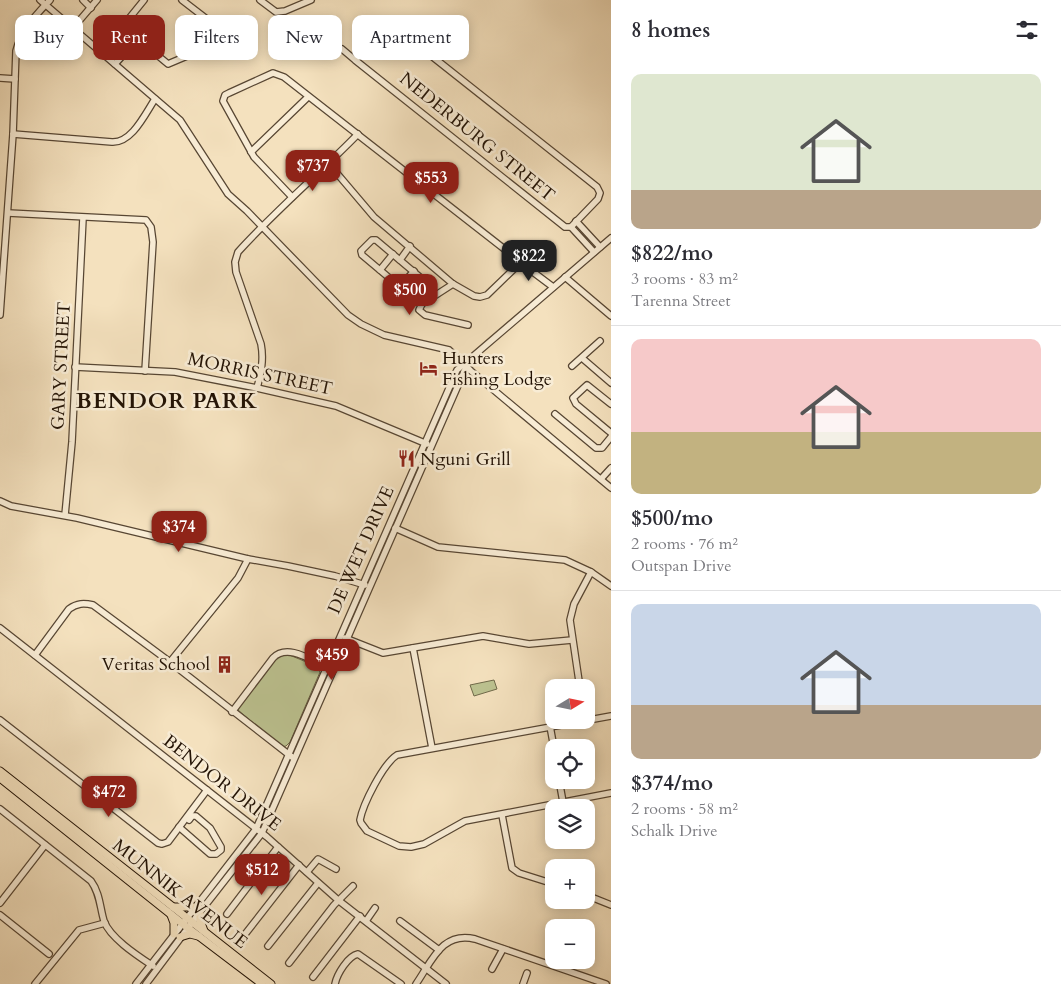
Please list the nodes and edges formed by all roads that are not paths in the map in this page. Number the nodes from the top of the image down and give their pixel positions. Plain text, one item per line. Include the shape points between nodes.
1 (40, 0) edge
2 (83, 0) edge
3 (97, 0) edge
4 (144, 0) edge
5 (182, 0) edge
6 (260, 0) edge
7 (310, 0) edge
8 (47, 2) edge
9 (91, 8) junction
10 (60, 15) edge
11 (133, 15) edge
12 (83, 17) edge
13 (83, 37) edge
14 (342, 49) dead end
15 (352, 57) edge
16 (119, 60) edge
17 (163, 60) edge
18 (355, 60) edge
19 (437, 60) edge
20 (115, 64) junction
21 (0, 78) edge
22 (15, 79) junction
23 (308, 97) junction
24 (155, 99) junction
25 (13, 134) junction
26 (358, 134) junction
27 (251, 152) junction
28 (329, 164) junction
29 (292, 197) junction
30 (8, 213) junction
31 (83, 218) junction
32 (576, 221) junction
33 (261, 227) junction
34 (571, 227) junction
35 (611, 238) edge
36 (410, 246) junction
37 (600, 247) junction
38 (594, 252) junction
39 (393, 254) junction
40 (400, 260) junction
41 (517, 262) junction
42 (380, 270) junction
43 (414, 271) junction
44 (565, 277) junction
45 (421, 278) dead end
46 (452, 284) junction
47 (400, 287) junction
48 (553, 287) junction
49 (1, 292) edge
50 (406, 292) dead end
51 (0, 315) edge
52 (611, 316) edge
53 (468, 325) dead end
54 (600, 341) dead end
55 (582, 358) junction
56 (465, 365) junction
57 (572, 366) dead end
58 (75, 367) junction
59 (146, 371) junction
60 (611, 383) edge
61 (257, 388) junction
62 (611, 404) edge
63 (555, 414) dead end
64 (611, 433) edge
65 (611, 437) edge
66 (425, 443) junction
67 (431, 446) junction
68 (611, 468) edge
69 (601, 479) junction
70 (611, 488) edge
71 (0, 501) edge
72 (65, 515) junction
73 (389, 525) junction
74 (396, 528) junction
75 (248, 559) junction
76 (591, 572) junction
77 (362, 584) junction
78 (370, 586) junction
79 (611, 586) edge
80 (0, 628) edge
81 (340, 636) junction
82 (348, 640) junction
83 (572, 640) junction
84 (413, 648) junction
85 (35, 656) junction
86 (170, 662) junction
87 (327, 667) junction
88 (578, 679) edge
89 (232, 712) junction
90 (611, 716) edge
91 (595, 719) edge
92 (0, 720) edge
93 (545, 727) edge
94 (432, 748) junction
95 (289, 756) junction
96 (295, 760) junction
97 (0, 771) edge
98 (0, 778) edge
99 (207, 790) junction
100 (611, 793) edge
101 (579, 799) edge
102 (545, 806) edge
103 (0, 809) edge
104 (502, 814) junction
105 (181, 828) junction
106 (256, 829) junction
107 (262, 833) junction
108 (45, 845) junction
109 (278, 847) junction
110 (299, 865) junction
111 (336, 869) dead end
112 (307, 872) junction
113 (545, 881) edge
114 (316, 885) junction
115 (354, 886) dead end
116 (595, 898) edge
117 (338, 900) junction
118 (0, 903) edge
119 (611, 904) edge
120 (375, 908) dead end
121 (198, 909) junction
122 (171, 910) junction
123 (227, 914) dead end
124 (0, 915) edge
125 (360, 916) junction
126 (367, 919) junction
127 (400, 921) dead end
128 (105, 923) junction
129 (187, 923) junction
130 (246, 933) dead end
131 (203, 935) junction
132 (177, 936) junction
133 (268, 946) dead end
134 (503, 949) junction
135 (439, 950) junction
136 (52, 957) junction
137 (289, 963) dead end
138 (150, 964) junction
139 (156, 969) junction
140 (427, 969) junction
141 (492, 969) dead end
142 (527, 973) dead end
143 (313, 977) dead end
144 (35, 984) edge
145 (136, 984) edge
146 (146, 984) edge
147 (262, 984) edge
148 (271, 984) edge
149 (335, 984) edge
150 (401, 984) edge
151 (416, 984) edge
152 (446, 984) edge
153 (523, 984) edge
154 (606, 984) edge

1 - 8 street
2 - 9 street
3 - 9 street
4 - 11 street
5 - 17 street via 217,27 221,34 213,45 168,64
6 - 7 street via 276,12
8 - 10 street
8 - 22 street via 18,41
9 - 12 street
13 - 20 street
14 - 15 street, NEDERBURG STREET
16 - 20 street
18 - 34 street, NEDERBURG STREET via 565,227
19 - 32 street via 597,187 598,199
20 - 24 street
21 - 22 street
22 - 25 street
23 - 26 street
23 - 27 street
23 - 27 street via 284,77 273,73 225,95 224,104
24 - 25 street via 122,141
24 - 33 street via 180,120 224,190
25 - 30 street
26 - 28 street
26 - 41 street
27 - 29 street
28 - 29 street
28 - 36 street via 371,214
29 - 33 street
30 - 31 street
30 - 49 street
31 - 58 street, GARY STREET
31 - 59 street via 144,219 151,227 153,242
32 - 34 street
32 - 37 street
33 - 56 street via 354,320 384,335 445,348
33 - 61 street via 238,252 235,262 262,344 263,364
34 - 38 street, NEDERBURG STREET
35 - 37 street, DE WET DRIVE
36 - 40 street
36 - 46 street
37 - 38 street, DE WET DRIVE
38 - 44 street, DE WET DRIVE
39 - 40 street
39 - 42 street
39 - 42 street via 373,239 361,250 362,255
40 - 43 street
41 - 46 street via 514,271 480,298
41 - 48 street
42 - 47 street
43 - 45 street
43 - 47 street
44 - 48 street, DE WET DRIVE
44 - 52 street
46 - 53 street via 422,304 419,310 425,315
47 - 50 street
48 - 56 street, DE WET DRIVE
49 - 51 street
54 - 55 street
55 - 57 street
55 - 60 street
56 - 66 street, DE WET DRIVE via 456,373
56 - 67 street, DE WET DRIVE
56 - 69 street
58 - 59 street, MORRIS STREET
58 - 72 street, GARY STREET
59 - 61 street, MORRIS STREET via 175,372
61 - 66 street, MORRIS STREET via 336,406
62 - 64 street via 587,385 573,398
63 - 65 street via 596,448 602,448
66 - 67 street, MORRIS STREET
66 - 73 street, DE WET DRIVE
67 - 74 street, DE WET DRIVE
68 - 69 street
69 - 70 street
71 - 72 street via 10,506
72 - 75 street
73 - 74 street
73 - 77 street, DE WET DRIVE
74 - 76 street via 438,547 558,558
74 - 78 street, DE WET DRIVE
75 - 77 street
75 - 86 street via 238,578
76 - 79 street
76 - 83 street via 571,614
77 - 78 street
77 - 81 street, DE WET DRIVE
78 - 82 street, DE WET DRIVE
80 - 85 street, BENDOR DRIVE
81 - 82 street
81 - 87 street, DE WET DRIVE
82 - 84 street via 383,653
82 - 96 street, DE WET DRIVE
83 - 84 street via 530,644 483,636
83 - 88 street
84 - 94 street
85 - 86 street via 69,609 86,604 93,605
85 - 99 street, BENDOR DRIVE
86 - 89 street
87 - 89 street via 291,652 280,653
87 - 95 street, DE WET DRIVE
89 - 95 street
90 - 91 street
92 - 105 street, MUNNIK AVENUE via 158,843 168,842
93 - 94 street
94 - 104 street via 401,754 388,762 361,816 361,824 367,831 400,846 411,847 424,844 461,822
95 - 96 street
95 - 106 street, DE WET DRIVE
96 - 107 street, DE WET DRIVE
97 - 122 main road, MUNNIK AVENUE
98 - 122 main road, MUNNIK AVENUE
99 - 105 street, MUNNIK AVENUE
99 - 106 street, BENDOR DRIVE
100 - 101 street
102 - 104 street
103 - 108 street
104 - 113 street via 512,868
105 - 105 street via 210,854 221,850 210,828 196,816
106 - 107 street, BENDOR DRIVE
106 - 121 street, DE WET DRIVE
107 - 109 street, BENDOR DRIVE
107 - 121 street, DE WET DRIVE
108 - 118 street
108 - 128 street via 91,881
109 - 110 street, BENDOR DRIVE
109 - 123 street
110 - 112 street, BENDOR DRIVE
110 - 130 street
111 - 112 street via 318,859
112 - 114 street, BENDOR DRIVE
114 - 117 street, BENDOR DRIVE
114 - 133 street
115 - 117 street
116 - 119 street
117 - 125 street, BENDOR DRIVE
117 - 137 street
120 - 126 street
121 - 122 main road
121 - 129 street, DE WET DRIVE
121 - 131 main road
122 - 129 main road, MUNNIK AVENUE
122 - 132 main road
124 - 136 street
125 - 126 street, BENDOR DRIVE
125 - 143 street
126 - 140 street, BENDOR DRIVE
127 - 135 street
128 - 136 street via 79,930
128 - 138 street via 113,936
129 - 131 main road, MUNNIK AVENUE
129 - 132 street, DE WET DRIVE
131 - 132 main road
131 - 147 main road, MUNNIK AVENUE
131 - 148 main road, MUNNIK AVENUE
132 - 138 street, DE WET DRIVE
132 - 139 street, DE WET DRIVE
134 - 135 street via 459,937
134 - 141 street
134 - 154 street
135 - 140 street
136 - 144 street
138 - 139 street
138 - 145 street, DE WET DRIVE
139 - 146 street, DE WET DRIVE
140 - 151 street
140 - 152 street, BENDOR DRIVE
142 - 153 street
149 - 150 street via 355,954

